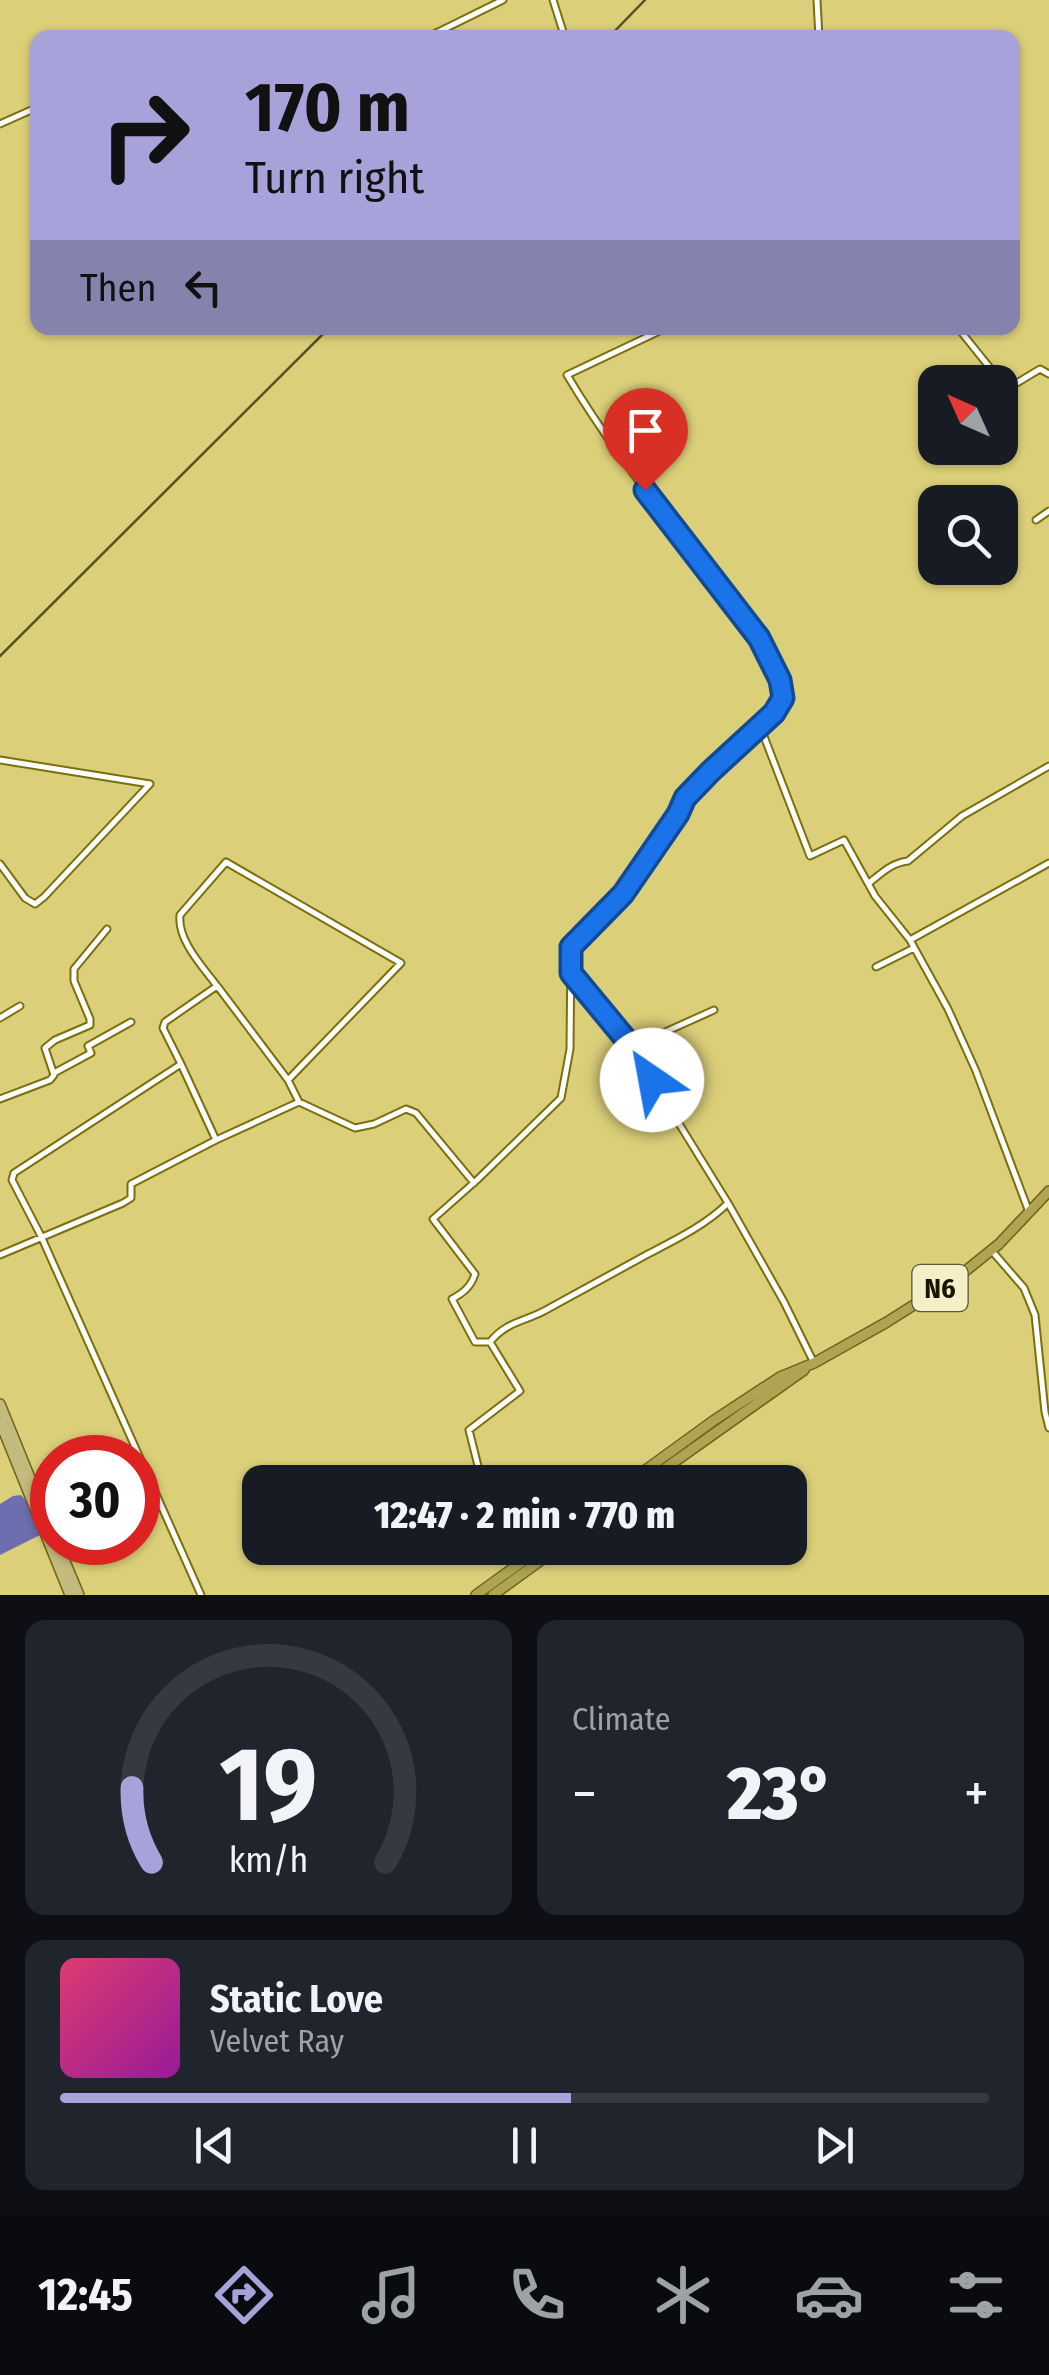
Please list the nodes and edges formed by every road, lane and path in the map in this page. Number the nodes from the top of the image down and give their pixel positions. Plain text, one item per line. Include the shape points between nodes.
1 (503, 0) edge
2 (552, 0) edge
3 (817, 0) edge
4 (442, 30) edge
5 (562, 30) edge
6 (819, 30) edge
7 (30, 111) edge
8 (0, 124) edge
9 (651, 335) edge
10 (964, 335) edge
11 (1049, 374) edge
12 (1049, 511) edge
13 (1036, 520) dead end
14 (760, 726) junction
15 (0, 760) edge
16 (1049, 766) edge
17 (1049, 863) edge
18 (0, 864) edge
19 (868, 884) junction
20 (107, 929) dead end
21 (910, 940) junction
22 (914, 948) junction
23 (876, 967) dead end
24 (571, 973) junction
25 (217, 986) junction
26 (20, 1006) dead end
27 (714, 1010) dead end
28 (0, 1018) edge
29 (131, 1022) dead end
30 (632, 1047) junction
31 (181, 1064) junction
32 (54, 1073) junction
33 (288, 1080) junction
34 (0, 1099) edge
35 (299, 1102) junction
36 (216, 1140) junction
37 (474, 1183) junction
38 (1049, 1191) edge
39 (728, 1203) junction
40 (1029, 1213) junction
41 (41, 1236) junction
42 (992, 1250) junction
43 (0, 1255) edge
44 (490, 1342) junction
45 (814, 1362) junction
46 (0, 1404) edge
47 (0, 1422) edge
48 (1049, 1428) edge
49 (478, 1465) edge
50 (653, 1465) edge
51 (670, 1465) edge
52 (30, 1478) edge
53 (66, 1565) edge
54 (517, 1565) edge
55 (534, 1565) edge
56 (70, 1595) edge
57 (78, 1595) edge
58 (201, 1595) edge
59 (476, 1595) edge
60 (492, 1595) edge

1 - 4 street
2 - 5 street
3 - 6 street
7 - 8 street
9 - 14 street via 567,374 770,656 783,698
10 - 11 street via 1007,388 1040,369
12 - 13 street
14 - 19 street via 810,856 844,840
14 - 24 street via 685,798 623,894 571,947
15 - 18 street via 150,784 34,904
16 - 19 street via 962,816
17 - 21 street
19 - 21 street
20 - 32 street via 74,969 90,1024 44,1048
21 - 22 street
22 - 23 street
22 - 40 street via 976,1071
24 - 30 street
24 - 37 street via 562,1098
25 - 31 street via 165,1022
25 - 33 street
25 - 33 street via 178,925 226,862 401,963
26 - 28 street
27 - 30 street
29 - 32 street
30 - 39 street
31 - 36 street
31 - 41 street via 14,1173
32 - 34 street
33 - 35 street
35 - 36 street
35 - 37 street via 355,1128 406,1109 416,1113
36 - 41 street via 131,1184 123,1203
37 - 44 street via 433,1219 474,1274 452,1299 475,1342
38 - 40 highway, N6
39 - 44 street via 668,1244 512,1322
39 - 45 street
40 - 42 highway, N6
41 - 43 street
41 - 58 street
42 - 45 highway, N6 via 930,1295
42 - 48 street via 1024,1288 1035,1315
44 - 49 street via 520,1391 469,1430
45 - 50 highway, N6 via 780,1377
45 - 51 highway, N6
46 - 52 main road
47 - 56 main road
53 - 57 main road
54 - 59 highway
55 - 60 highway

